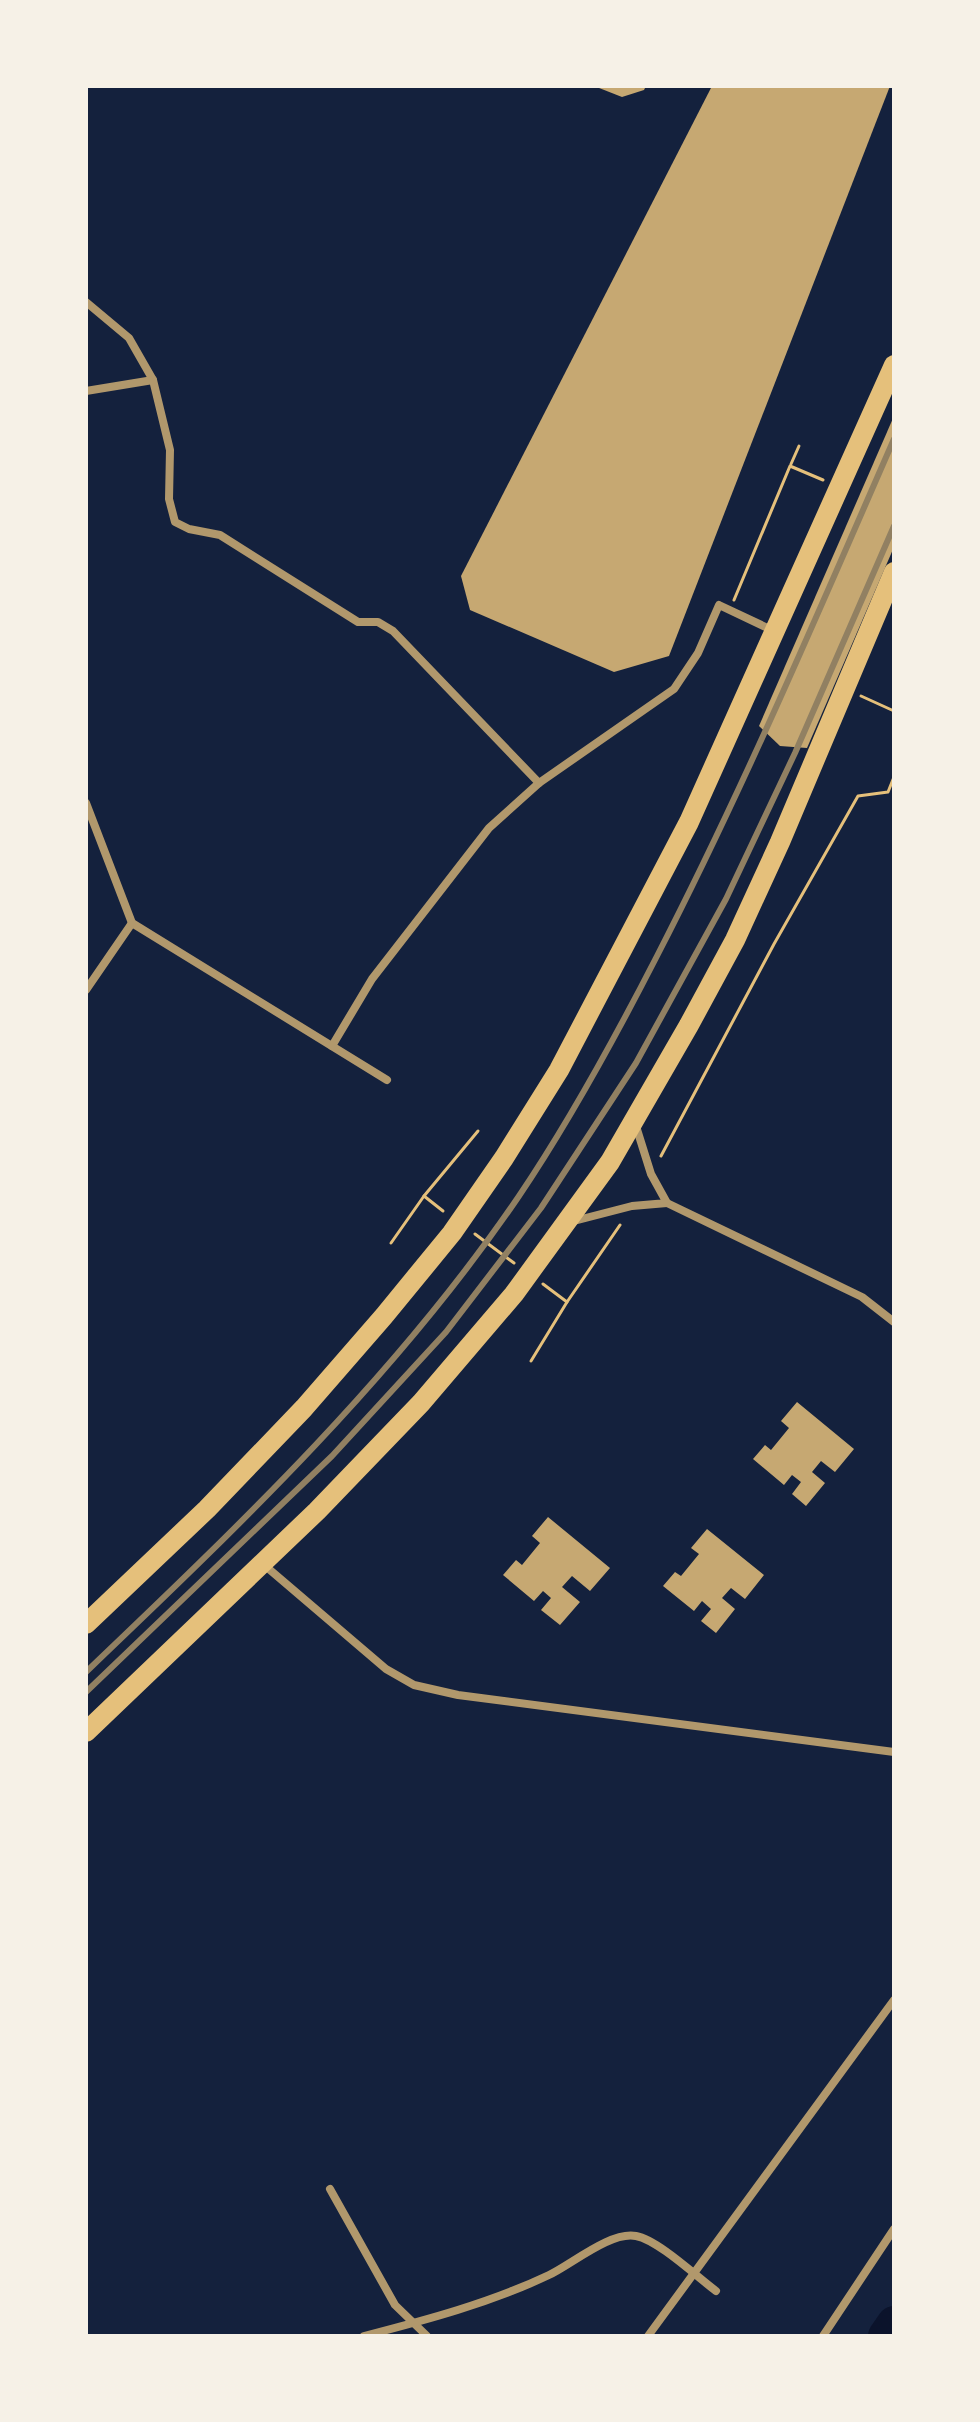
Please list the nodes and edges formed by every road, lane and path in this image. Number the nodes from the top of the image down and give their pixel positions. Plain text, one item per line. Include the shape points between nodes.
1 (86, 302) edge
2 (894, 365) edge
3 (153, 380) junction
4 (86, 391) edge
5 (799, 446) dead end
6 (790, 466) junction
7 (832, 484) dead end
8 (894, 572) edge
9 (730, 610) junction
10 (774, 631) junction
11 (859, 695) dead end
12 (894, 711) edge
13 (894, 777) edge
14 (539, 783) junction
15 (86, 803) edge
16 (132, 923) junction
17 (86, 990) edge
18 (332, 1046) junction
19 (387, 1080) dead end
20 (634, 1121) junction
21 (478, 1131) dead end
22 (651, 1174) junction
23 (667, 1203) junction
24 (632, 1206) junction
25 (566, 1224) junction
26 (611, 1241) dead end
27 (391, 1243) dead end
28 (567, 1302) dead end
29 (894, 1322) edge
30 (531, 1361) dead end
31 (263, 1563) junction
32 (86, 1624) edge
33 (86, 1732) edge
34 (894, 1752) edge
35 (894, 2000) edge
36 (330, 2189) dead end
37 (894, 2229) edge
38 (693, 2274) junction
39 (716, 2291) dead end
40 (412, 2324) junction
41 (364, 2336) edge
42 (427, 2336) edge
43 (648, 2336) edge
44 (823, 2336) edge

1 - 3 street via 129,338
2 - 10 highway
3 - 4 street
3 - 14 street via 170,450 169,499 175,522 220,535 358,622 378,622 393,631
5 - 6 path
6 - 7 path
6 - 9 path
8 - 20 highway via 735,940
9 - 10 street
9 - 14 street via 719,605 698,653 674,689
10 - 32 highway via 689,822 559,1070 504,1158 452,1233 304,1408
11 - 12 path
13 - 22 path via 888,792 858,796
14 - 18 street via 489,828 372,979
15 - 16 street
16 - 17 street
16 - 18 street
18 - 19 street
20 - 22 street
20 - 25 highway
21 - 27 path
22 - 23 street
23 - 24 street
23 - 29 street via 862,1297
24 - 25 street
24 - 26 path
25 - 31 highway via 421,1403
28 - 30 path
31 - 33 highway
31 - 34 street via 386,1669 414,1685
35 - 38 street
36 - 40 street via 395,2305
37 - 44 street
38 - 39 street
38 - 40 street via 653,2243 618,2236 549,2275
38 - 43 street
40 - 41 street
40 - 42 street

